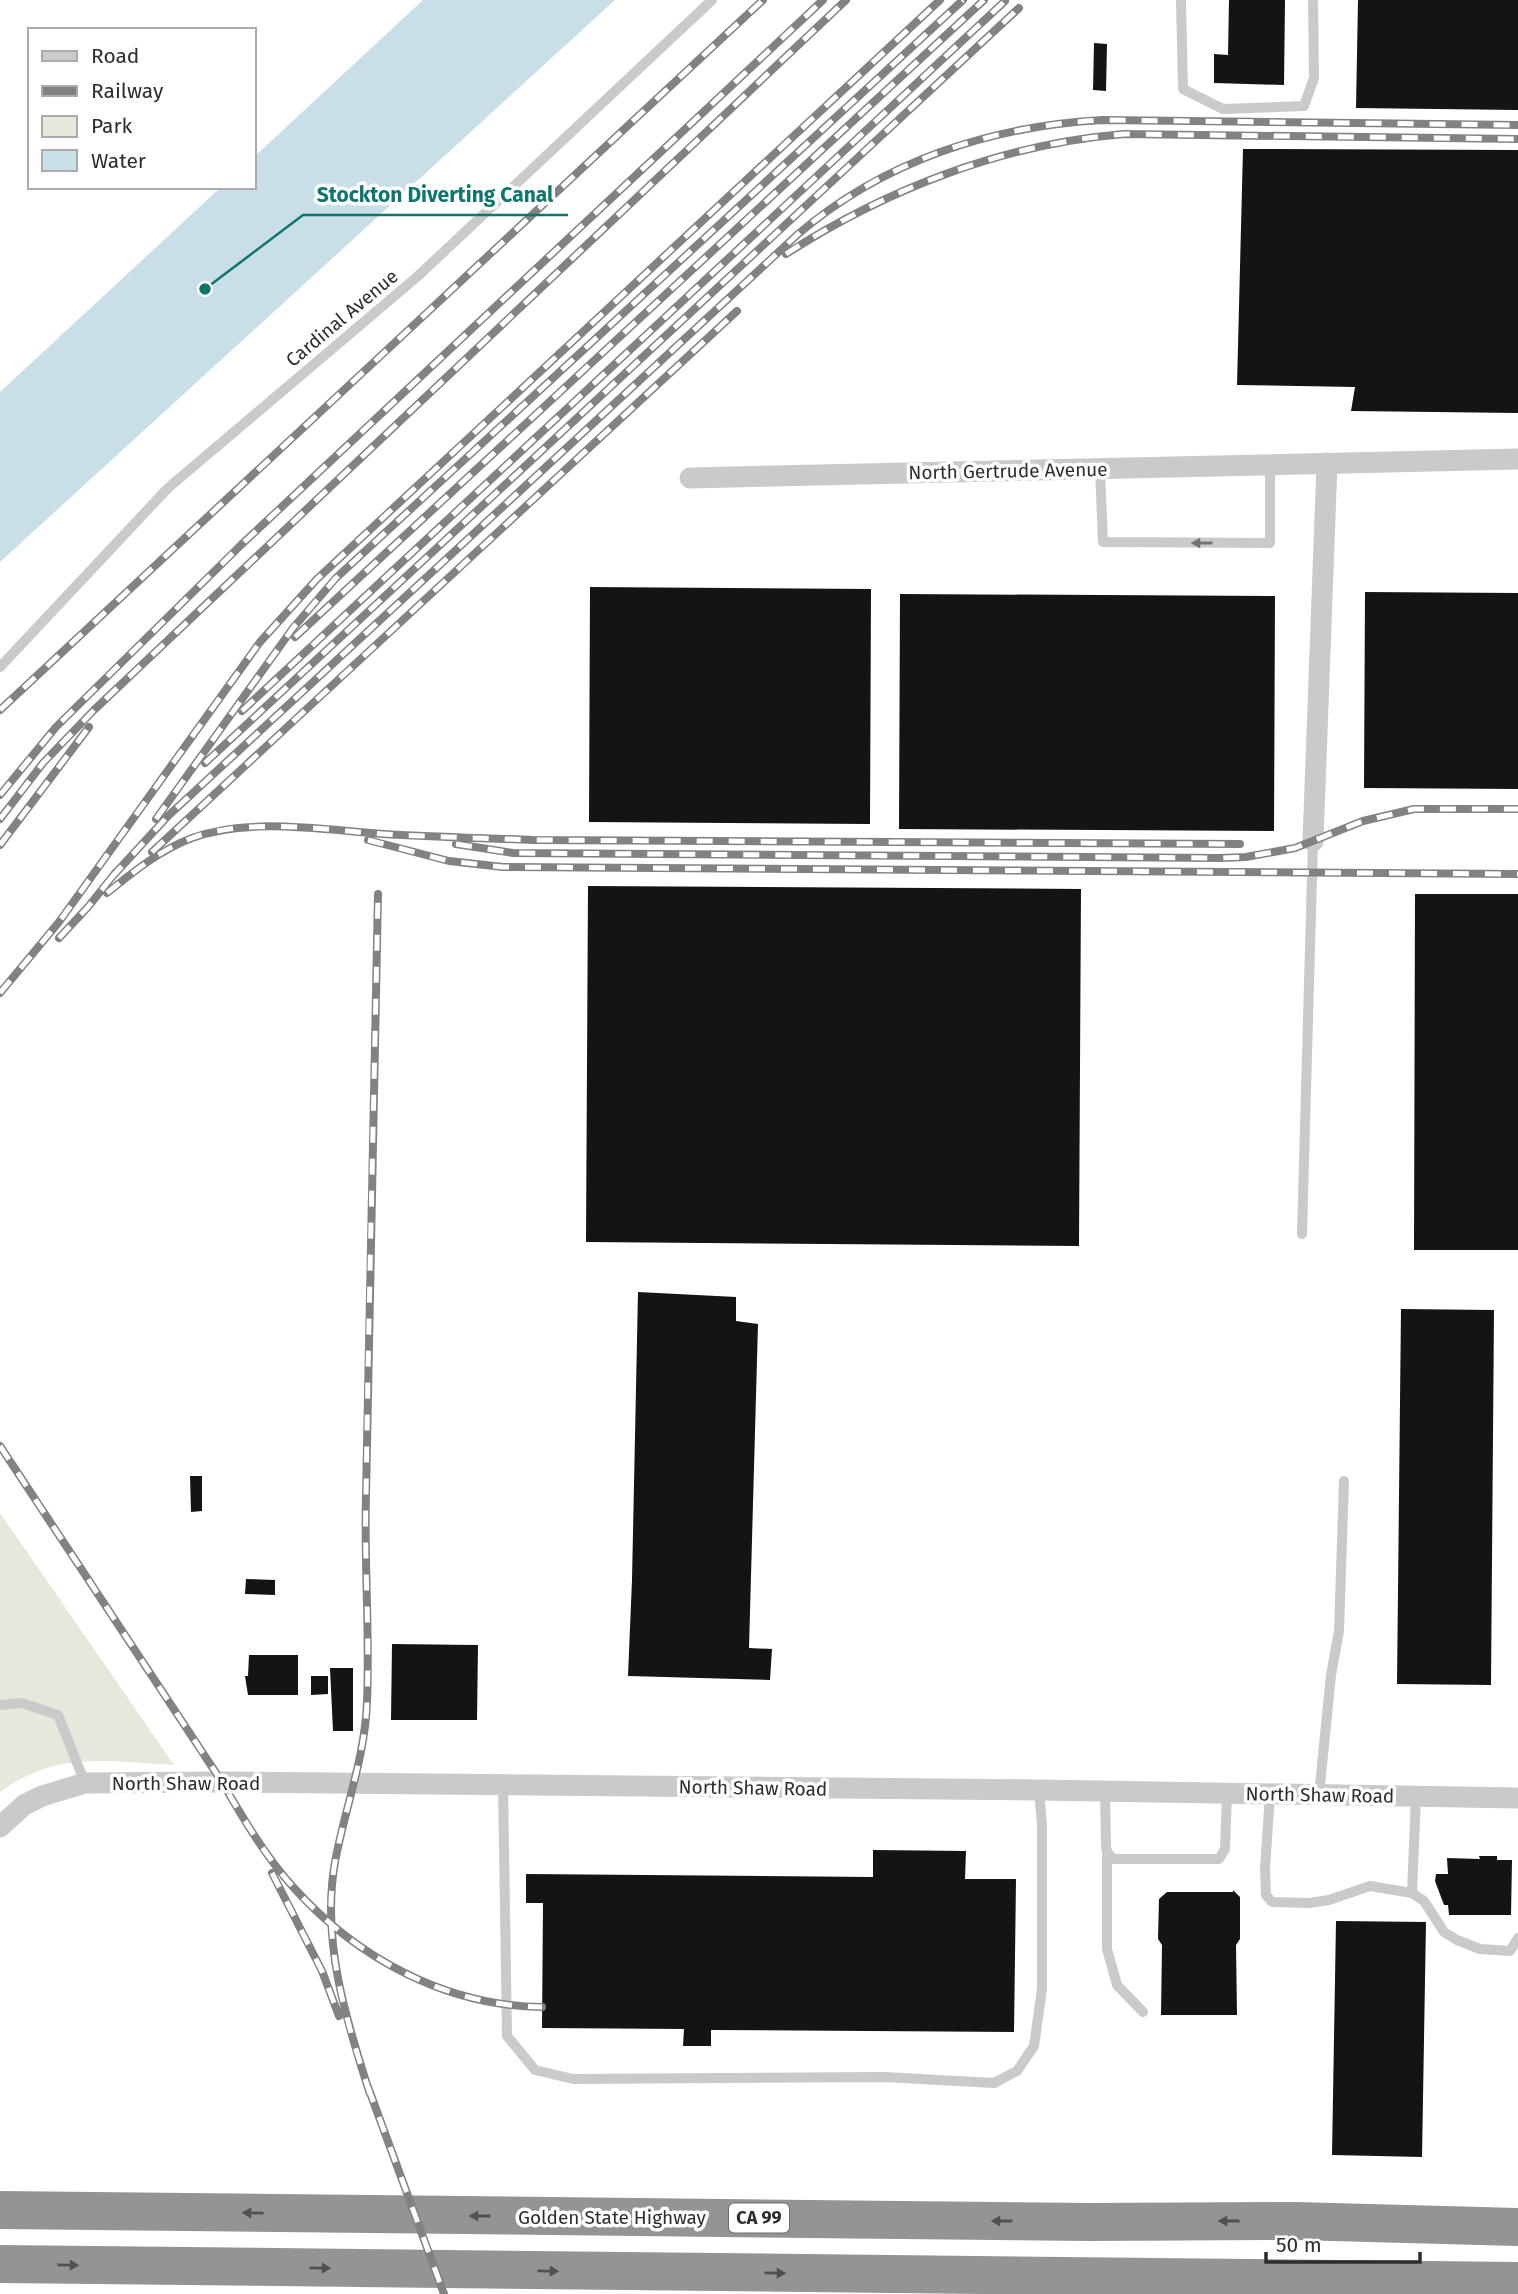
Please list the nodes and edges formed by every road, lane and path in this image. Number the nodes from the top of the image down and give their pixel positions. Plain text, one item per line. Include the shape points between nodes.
1 (712, 0) edge
2 (1181, 0) edge
3 (1313, 0) edge
4 (1518, 458) edge
5 (1327, 463) junction
6 (1270, 465) junction
7 (1100, 469) junction
8 (690, 478) dead end
9 (0, 667) edge
10 (1313, 841) joint
11 (1301, 1234) dead end
12 (1345, 1481) dead end
13 (0, 1705) edge
14 (85, 1783) junction
15 (503, 1786) junction
16 (1039, 1790) junction
17 (1105, 1791) junction
18 (1227, 1793) junction
19 (1270, 1794) junction
20 (1319, 1795) junction
21 (1416, 1796) junction
22 (1518, 1798) edge
23 (0, 1827) edge
24 (1107, 1852) junction
25 (1412, 1893) junction
26 (1518, 1938) edge
27 (1143, 2012) dead end
28 (0, 2210) edge
29 (1508, 2226) edge
30 (0, 2264) edge
31 (1277, 2278) junction
32 (1518, 2281) edge
33 (1391, 2294) edge

1 - 9 lane, Cardinal Avenue via 418,276 167,488
2 - 3 lane via 1183,89 1223,109 1304,106 1314,78
4 - 5 street, North Gertrude Avenue
5 - 6 street, North Gertrude Avenue
5 - 10 street
6 - 7 street, North Gertrude Avenue
6 -> 7 lane via 1270,543 1103,542
7 - 8 street, North Gertrude Avenue
10 - 11 lane
12 - 20 lane via 1339,1632
13 - 14 lane via 22,1703 58,1715
14 - 15 street, North Shaw Road
14 - 23 street, North Shaw Road via 24,1805
15 - 16 street, North Shaw Road
15 - 16 lane via 507,2036 535,2070 573,2079 884,2077 994,2082 1017,2071 1034,2046 1042,1989
16 - 17 street, North Shaw Road
17 - 18 street, North Shaw Road
17 - 24 lane
18 - 19 street, North Shaw Road
18 - 24 lane via 1225,1849 1219,1859 1114,1859
19 - 20 street, North Shaw Road
19 - 25 lane via 1265,1869 1266,1895 1272,1902 1329,1900 1370,1886
20 - 21 street, North Shaw Road
21 - 22 street, North Shaw Road
21 - 25 lane
24 - 27 lane via 1107,1949 1117,1985
25 - 26 lane via 1424,1901 1444,1932 1457,1940 1480,1949 1510,1951
29 -> 28 highway, Golden State Highway / CA 99
30 -> 31 highway
31 - 32 highway
31 - 33 highway

